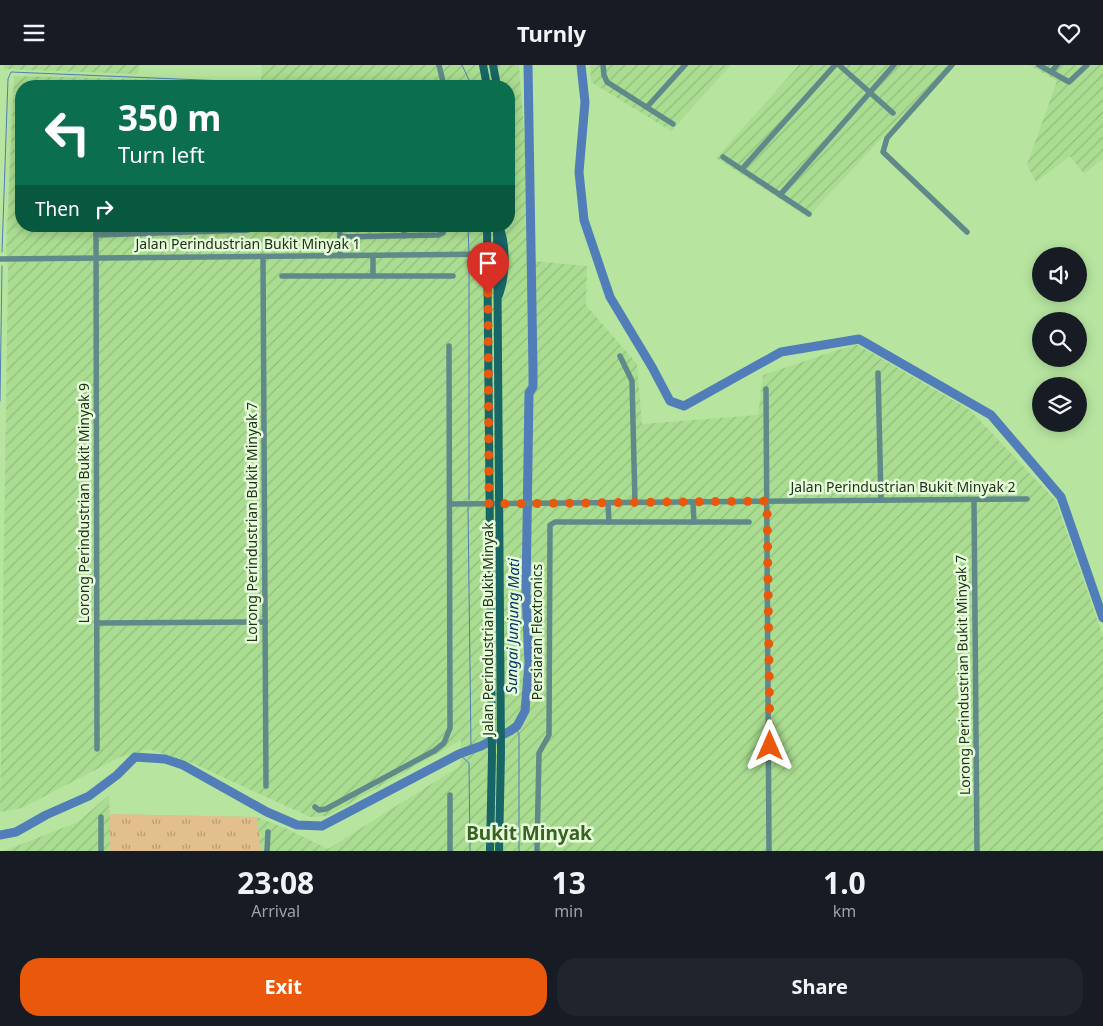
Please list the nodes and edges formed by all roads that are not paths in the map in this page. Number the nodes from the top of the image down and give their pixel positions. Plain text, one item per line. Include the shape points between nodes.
1 (439, 65) edge
2 (482, 65) edge
3 (493, 65) edge
4 (603, 65) edge
5 (685, 65) edge
6 (835, 65) edge
7 (839, 65) edge
8 (894, 65) edge
9 (952, 65) edge
10 (1039, 65) edge
11 (1057, 65) edge
12 (1087, 65) edge
13 (1051, 72) junction
14 (443, 80) edge
15 (486, 80) edge
16 (496, 80) edge
17 (869, 92) junction
18 (647, 107) junction
19 (893, 113) dead end
20 (673, 124) dead end
21 (723, 157) dead end
22 (742, 169) junction
23 (780, 195) junction
24 (808, 214) dead end
25 (128, 232) edge
26 (340, 232) edge
27 (404, 232) edge
28 (443, 232) edge
29 (487, 232) edge
30 (498, 232) edge
31 (501, 232) edge
32 (968, 232) dead end
33 (96, 235) joint
34 (404, 236) junction
35 (340, 237) junction
36 (497, 254) junction
37 (487, 255) junction
38 (340, 256) junction
39 (373, 256) junction
40 (96, 257) junction
41 (262, 257) junction
42 (0, 259) edge
43 (373, 275) junction
44 (282, 276) dead end
45 (453, 276) dead end
46 (497, 299) junction
47 (449, 346) dead end
48 (620, 356) dead end
49 (878, 373) dead end
50 (766, 389) dead end
51 (1027, 499) dead end
52 (881, 500) junction
53 (974, 500) junction
54 (767, 501) junction
55 (608, 503) junction
56 (634, 503) junction
57 (693, 503) junction
58 (450, 504) junction
59 (489, 504) junction
60 (499, 504) junction
61 (609, 522) junction
62 (694, 522) junction
63 (749, 522) dead end
64 (265, 622) junction
65 (97, 623) junction
66 (97, 749) dead end
67 (266, 786) dead end
68 (450, 795) dead end
69 (315, 807) dead end
70 (101, 817) dead end
71 (268, 832) dead end
72 (101, 851) edge
73 (268, 851) edge
74 (450, 851) edge
75 (490, 851) edge
76 (499, 851) edge
77 (537, 851) edge
78 (769, 851) edge
79 (977, 851) edge

1 - 14 street
2 - 15 main road
3 - 16 main road
4 - 18 street via 607,82
5 - 18 street
6 - 22 street
7 - 17 street
8 - 17 street
9 - 32 street via 887,138 884,152
10 - 13 street
11 - 13 street
12 - 13 street via 1069,82
17 - 19 street
17 - 23 street
18 - 20 street
21 - 22 street
22 - 23 street
23 - 24 street
25 - 33 street
26 - 35 street
27 - 34 street
28 - 34 street via 438,235
29 - 37 main road, Jalan Perindustrian Bukit Minyak
30 - 36 main road, Jalan Perindustrian Bukit Minyak
31 - 46 main road via 504,277
33 - 40 street, Lorong Perindustrian Bukit Minyak 9
34 - 35 street
35 - 38 street
36 - 37 street, Jalan Perindustrian Bukit Minyak 1
36 - 46 main road, Jalan Perindustrian Bukit Minyak
37 - 39 street, Jalan Perindustrian Bukit Minyak 1
37 - 59 main road, Jalan Perindustrian Bukit Minyak
38 - 39 street, Jalan Perindustrian Bukit Minyak 1
38 - 41 street, Jalan Perindustrian Bukit Minyak 1
39 - 43 street
40 - 41 street, Jalan Perindustrian Bukit Minyak 1
40 - 42 street, Jalan Perindustrian Bukit Minyak 1
40 - 65 street, Lorong Perindustrian Bukit Minyak 9
41 - 64 street, Lorong Perindustrian Bukit Minyak 7
43 - 44 street
43 - 45 street
46 - 60 main road, Jalan Perindustrian Bukit Minyak
47 - 58 street
48 - 56 street via 632,381
49 - 52 street
50 - 54 street
51 - 53 street, Jalan Perindustrian Bukit Minyak 2
52 - 53 street, Jalan Perindustrian Bukit Minyak 2
52 - 54 street, Jalan Perindustrian Bukit Minyak 2
53 - 79 street, Lorong Perindustrian Bukit Minyak 7
54 - 57 street, Jalan Perindustrian Bukit Minyak 2
54 - 78 street
55 - 56 street, Jalan Perindustrian Bukit Minyak 2
55 - 60 street, Jalan Perindustrian Bukit Minyak 2
55 - 61 street
56 - 57 street, Jalan Perindustrian Bukit Minyak 2
57 - 62 street
58 - 59 street, Jalan Perindustrian Bukit Minyak 2
58 - 69 street via 450,728 444,743 326,809
59 - 60 street, Jalan Perindustrian Bukit Minyak 2
59 - 75 main road, Jalan Perindustrian Bukit Minyak
60 - 76 main road, Jalan Perindustrian Bukit Minyak
61 - 62 street, Persiaran Flextronics
61 - 77 street, Persiaran Flextronics via 552,524 549,738 539,753
62 - 63 street, Persiaran Flextronics
64 - 65 street
64 - 67 street, Lorong Perindustrian Bukit Minyak 7
65 - 66 street, Lorong Perindustrian Bukit Minyak 9
68 - 74 street
70 - 72 street
71 - 73 street

